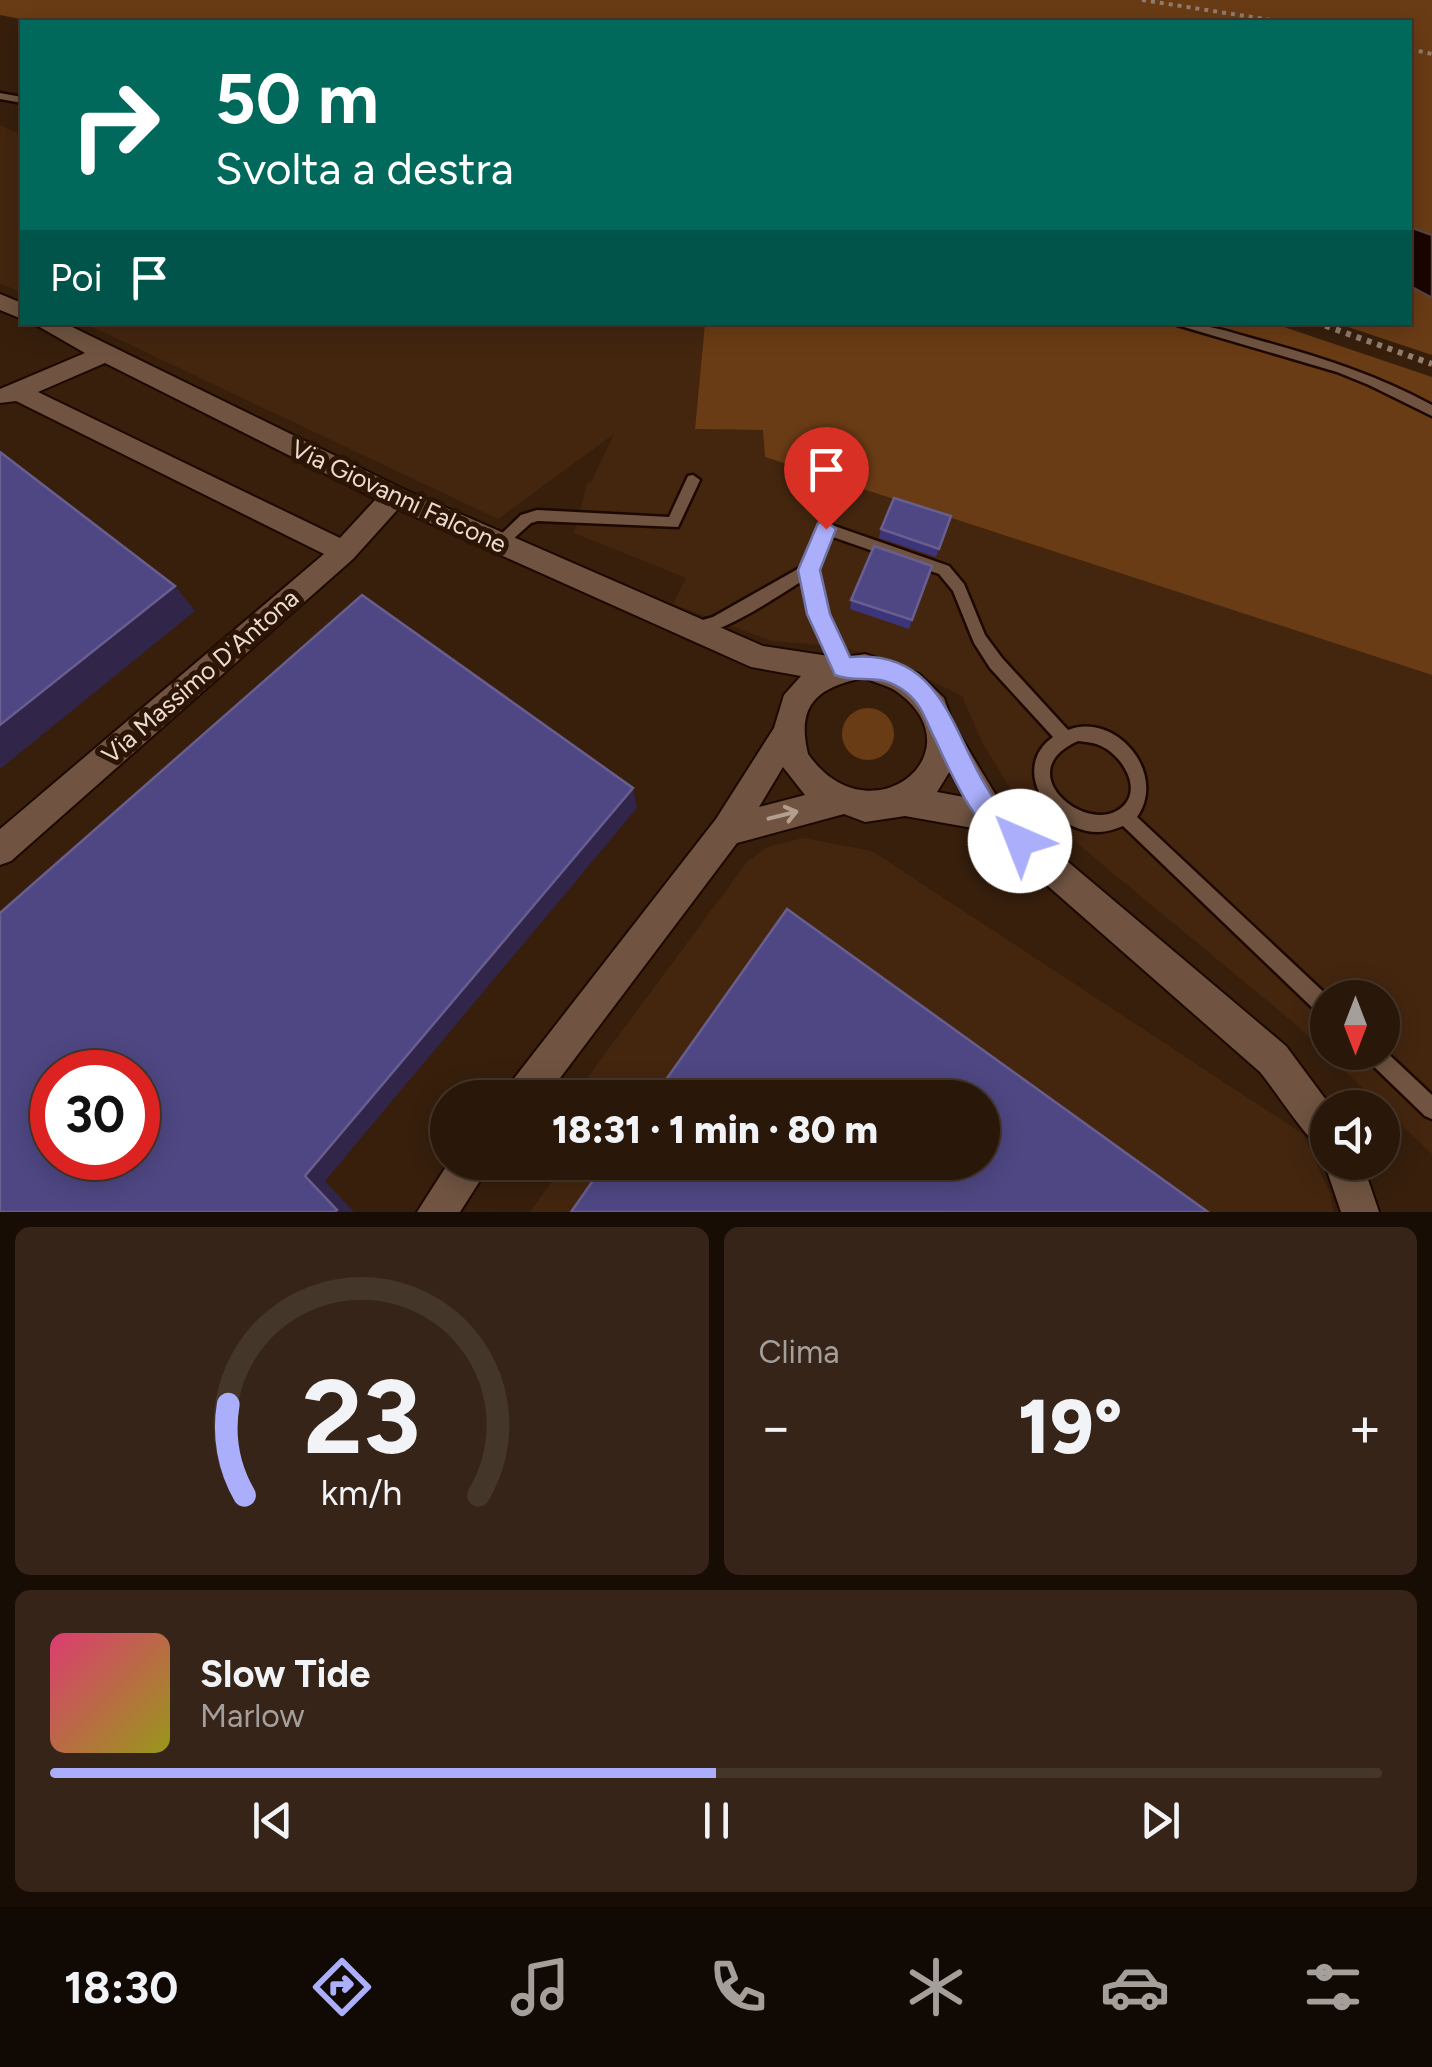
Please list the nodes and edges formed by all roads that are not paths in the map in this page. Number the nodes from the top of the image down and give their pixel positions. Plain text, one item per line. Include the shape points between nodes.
1 (48, 325) edge
2 (1186, 325) edge
3 (104, 354) junction
4 (8, 395) edge
5 (1432, 411) edge
6 (693, 480) dead end
7 (394, 496) junction
8 (499, 543) junction
9 (344, 552) junction
10 (809, 570) junction
11 (692, 629) junction
12 (762, 658) junction
13 (840, 669) junction
14 (789, 722) junction
15 (944, 734) junction
16 (1063, 737) junction
17 (840, 801) junction
18 (904, 802) junction
19 (992, 817) junction
20 (1125, 817) junction
21 (727, 830) junction
22 (0, 850) edge
23 (1310, 993) edge
24 (1392, 1070) edge
25 (536, 1080) edge
26 (1310, 1105) edge
27 (1432, 1109) edge
28 (460, 1180) edge
29 (1349, 1180) edge
30 (436, 1212) edge
31 (1360, 1212) edge

1 - 3 street, Via Giovanni Falcone
2 - 5 lane via 1401,391
3 - 4 street
3 - 7 street, Via Giovanni Falcone
4 - 9 street
6 - 8 lane via 673,522 536,515
7 - 8 street, Via Giovanni Falcone
7 - 9 street, Via Massimo D'Antona
8 - 11 street, Via Giovanni Falcone
9 - 22 street, Via Massimo D'Antona
10 - 11 lane via 717,622
10 - 13 lane
10 - 16 lane via 826,529 944,570 996,663
11 - 12 street, Via Giovanni Falcone
12 - 13 street, Via Giovanni Falcone
12 - 14 street via 779,680
13 - 14 street via 808,685
13 - 15 street, Via Giovanni Falcone via 893,672 917,687 936,708
14 - 17 street via 794,761
14 - 21 street
15 - 18 street via 936,774
15 - 19 street, Via Giovanni Falcone
16 - 20 lane via 1109,741 1134,764 1140,794
16 - 20 lane via 1051,744 1040,769 1050,798 1095,824
17 - 18 street via 872,807
21 -> 17 street
18 - 19 street
19 - 26 street, Via Giovanni Falcone via 1273,1059
20 - 23 lane
21 - 25 street
24 - 27 lane
28 - 30 street
29 - 31 street

